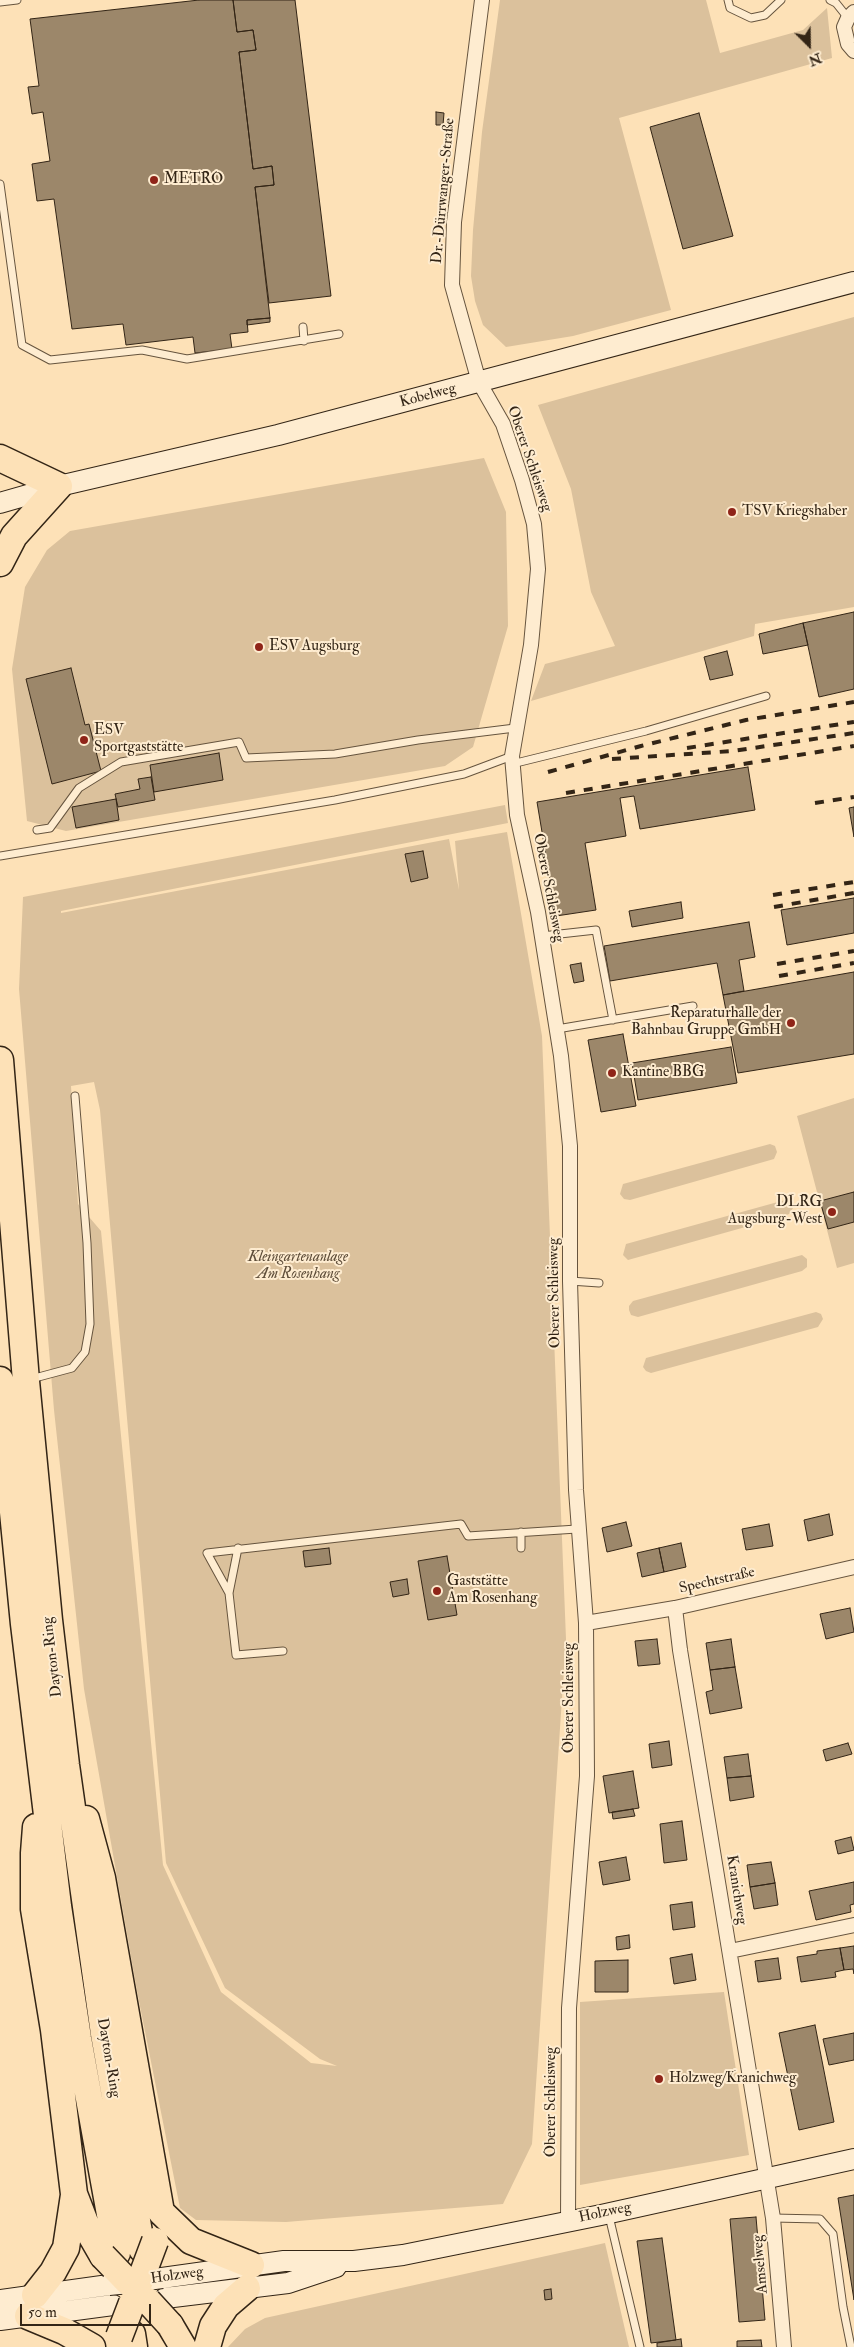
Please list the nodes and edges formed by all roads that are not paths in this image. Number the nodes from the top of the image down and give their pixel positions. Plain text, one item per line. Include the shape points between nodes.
1 (17, 0) edge
2 (482, 0) edge
3 (728, 0) edge
4 (782, 0) edge
5 (830, 0) edge
6 (0, 2) edge
7 (851, 15) edge
8 (854, 51) edge
9 (0, 184) edge
10 (854, 282) edge
11 (303, 326) dead end
12 (340, 334) dead end
13 (304, 341) junction
14 (479, 382) junction
15 (0, 458) edge
16 (58, 486) junction
17 (0, 503) edge
18 (0, 563) edge
19 (766, 696) dead end
20 (515, 728) junction
21 (512, 760) junction
22 (37, 830) dead end
23 (0, 856) edge
24 (542, 936) junction
25 (692, 1006) dead end
26 (613, 1020) junction
27 (557, 1029) junction
28 (0, 1060) edge
29 (75, 1096) dead end
30 (570, 1281) junction
31 (599, 1283) dead end
32 (0, 1380) edge
33 (26, 1381) junction
34 (578, 1528) junction
35 (521, 1532) junction
36 (238, 1548) junction
37 (522, 1548) dead end
38 (854, 1567) edge
39 (229, 1593) junction
40 (675, 1608) junction
41 (586, 1624) junction
42 (283, 1651) dead end
43 (66, 1765) junction
44 (42, 1782) junction
45 (854, 1925) edge
46 (730, 1951) junction
47 (854, 2159) edge
48 (766, 2179) junction
49 (74, 2194) junction
50 (161, 2212) junction
51 (608, 2213) junction
52 (773, 2218) junction
53 (568, 2221) junction
54 (129, 2250) junction
55 (249, 2276) junction
56 (137, 2291) junction
57 (0, 2300) edge
58 (32, 2306) junction
59 (0, 2320) edge
60 (146, 2339) edge
61 (92, 2347) edge
62 (207, 2347) edge
63 (640, 2347) edge
64 (784, 2347) edge
65 (852, 2347) edge

1 - 6 lane
2 - 14 street, Dr.-Dürrwanger-Straße via 454,222 452,285
3 - 4 lane via 730,8 751,18 765,14
5 - 7 lane
7 - 8 street via 844,26 845,36
9 - 13 lane via 22,345 50,360 142,350 187,359
10 - 14 main road, Kobelweg
11 - 13 lane
12 - 13 lane
14 - 16 main road, Kobelweg via 278,436
14 - 20 street, Oberer Schleisweg via 503,424 534,524 538,569 531,645
15 - 16 highway
16 - 17 main road, Kobelweg
16 - 18 highway via 14,536
19 - 21 lane via 646,731
20 - 21 street, Oberer Schleisweg
20 - 22 lane via 335,754 246,758 238,742 121,762 79,788 50,828
21 - 23 lane via 455,776 335,800
21 - 24 street, Oberer Schleisweg via 517,816
24 - 26 lane via 596,930
24 - 27 street, Oberer Schleisweg
25 - 26 lane
26 - 27 lane
27 - 30 street, Oberer Schleisweg via 570,1146
28 - 33 highway, Dayton-Ring
29 - 33 lane via 90,1324 85,1352 72,1368
30 - 31 lane
30 - 34 street, Oberer Schleisweg
32 - 44 highway, Dayton-Ring
33 - 43 highway, Dayton-Ring
34 - 35 lane
34 - 41 street, Oberer Schleisweg
35 - 36 lane via 468,1536 461,1524
35 - 37 lane
36 - 39 lane
36 - 39 lane via 207,1553
38 - 40 street, Spechtstraße
39 - 42 lane via 236,1655
40 - 41 street, Spechtstraße
40 - 46 street, Kranichweg
41 - 53 street, Oberer Schleisweg via 587,1776 569,2008
43 - 50 highway via 88,1823 102,1878
43 - 54 highway, Dayton-Ring via 104,2034
44 - 49 highway via 34,1853 34,1909 54,2030
44 - 54 highway, Dayton-Ring via 78,2038
45 - 46 street
46 - 48 street, Kranichweg
47 - 48 main road, Holzweg
48 - 51 main road, Holzweg
48 - 52 street, Amselweg
49 - 54 highway via 88,2230
49 - 58 highway via 66,2248
50 - 54 highway
50 - 55 highway via 191,2241
51 - 53 main road, Holzweg
51 - 63 lane
52 - 64 street, Amselweg
52 - 65 lane via 820,2219 833,2234
53 - 55 main road, Holzweg via 403,2255 354,2261 284,2261
54 - 56 highway, bridge
54 - 56 highway, bridge
55 - 56 main road, Holzweg
55 - 62 highway via 213,2326
56 - 58 main road, Holzweg
56 - 60 highway, bridge
56 - 60 highway, bridge
57 - 58 main road, Holzweg
58 - 59 main road, Holzweg
58 - 61 highway via 64,2331

